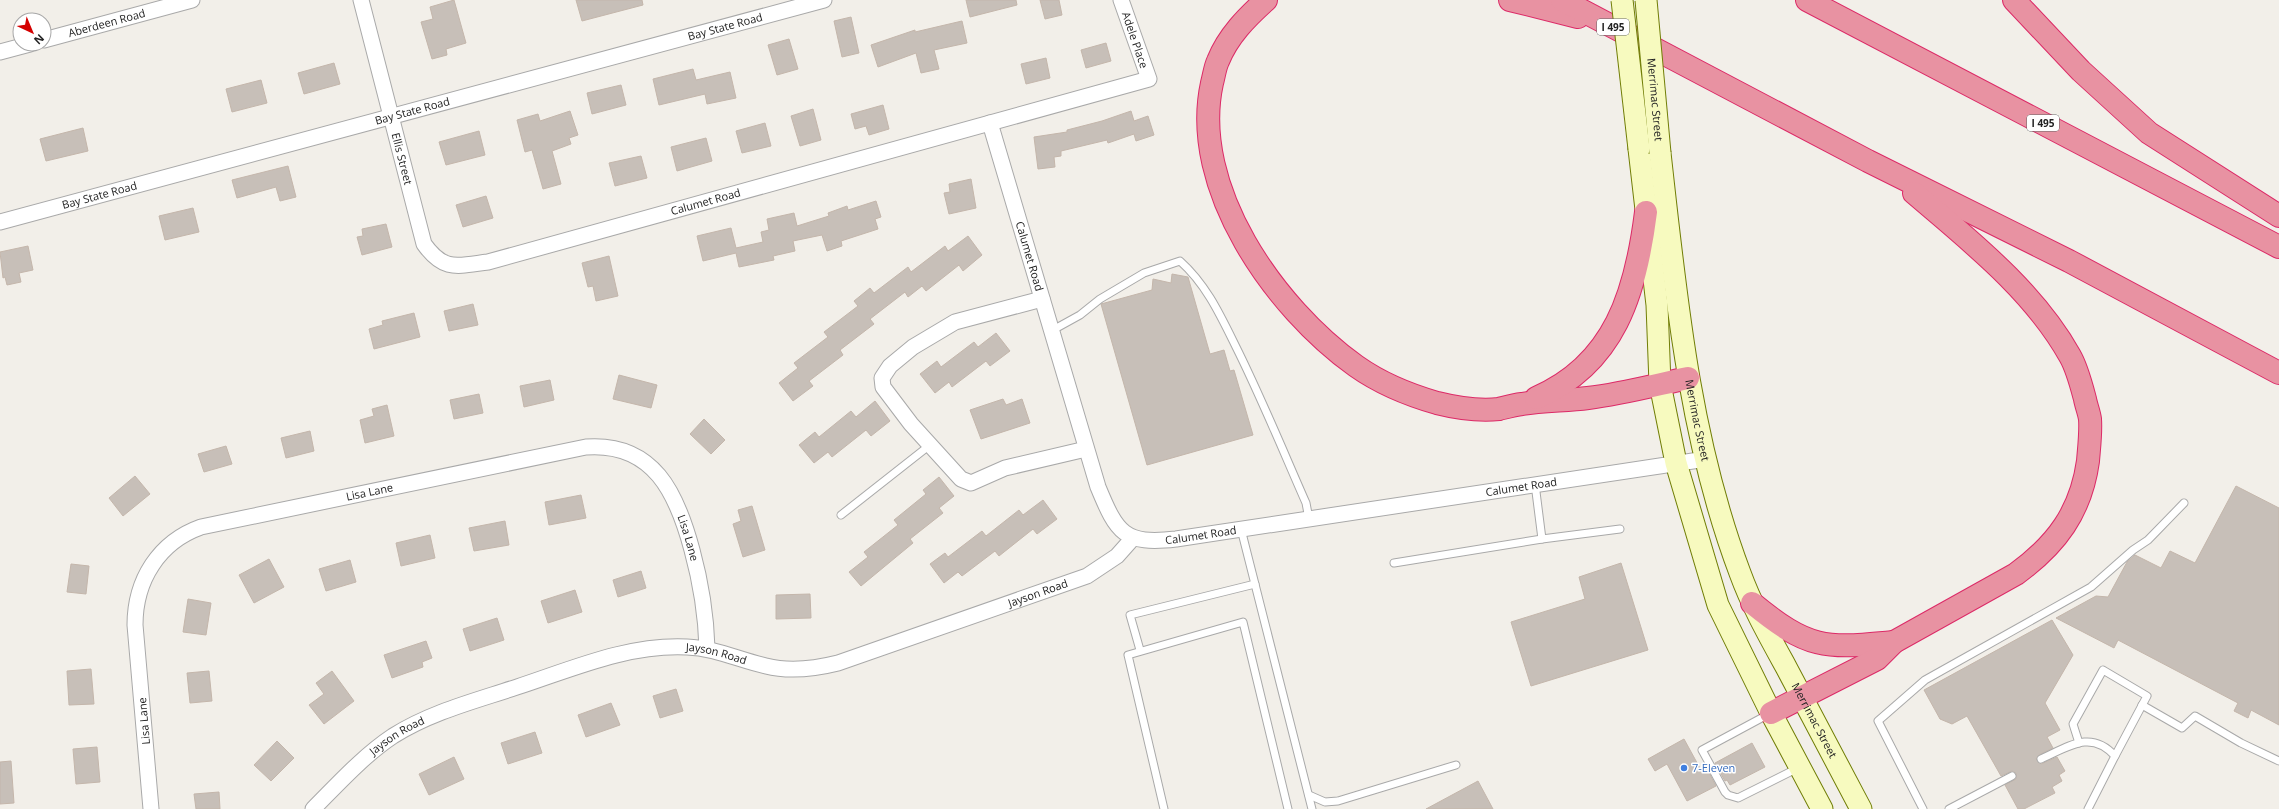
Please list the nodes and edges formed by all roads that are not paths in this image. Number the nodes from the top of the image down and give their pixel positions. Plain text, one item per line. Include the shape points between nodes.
1 (192, 0) edge
2 (361, 0) edge
3 (824, 0) edge
4 (1122, 0) edge
5 (1266, 0) edge
6 (1510, 0) edge
7 (1562, 0) edge
8 (1622, 0) edge
9 (1646, 0) edge
10 (1807, 0) edge
11 (2014, 0) edge
12 (1611, 25) junction
13 (52, 38) edge
14 (12, 49) edge
15 (0, 52) edge
16 (1149, 79) joint
17 (391, 116) junction
18 (990, 123) junction
19 (1890, 172) junction
20 (1646, 212) junction
21 (2279, 216) edge
22 (0, 222) edge
23 (2279, 247) edge
24 (444, 264) joint
25 (1042, 299) junction
26 (1051, 331) junction
27 (2279, 373) edge
28 (1688, 378) junction
29 (1660, 384) junction
30 (1522, 404) junction
31 (930, 445) junction
32 (1086, 449) junction
33 (1706, 458) junction
34 (1676, 463) junction
35 (1535, 484) junction
36 (2184, 503) dead end
37 (841, 515) dead end
38 (1309, 519) junction
39 (1241, 529) junction
40 (1620, 529) dead end
41 (1133, 538) junction
42 (1542, 539) junction
43 (1394, 563) dead end
44 (1255, 584) junction
45 (1752, 603) junction
46 (1894, 642) junction
47 (707, 648) junction
48 (1140, 650) junction
49 (1801, 697) junction
50 (2142, 704) junction
51 (1771, 713) junction
52 (2079, 743) junction
53 (2115, 756) junction
54 (2041, 759) dead end
55 (2279, 761) edge
56 (1456, 765) dead end
57 (1800, 767) junction
58 (2012, 776) dead end
59 (1309, 795) junction
60 (151, 809) edge
61 (313, 809) edge
62 (1164, 809) edge
63 (1288, 809) edge
64 (1312, 809) edge
65 (1822, 809) edge
66 (1861, 809) edge
67 (1923, 809) edge
68 (1949, 809) edge
69 (2088, 809) edge

1 - 13 street, Aberdeen Road
2 - 17 street, Ellis Street
3 - 17 street, Bay State Road
4 - 16 street, Adele Place
5 - 30 highway via 1245,19 1217,61 1209,98 1208,127 1216,170 1240,233 1289,305 1318,336 1356,366 1394,388 1462,408 1498,409
6 - 12 highway
7 - 12 highway, I 495
8 - 20 main road, Merrimac Street, bridge
9 - 28 main road, Merrimac Street, bridge via 1677,314
10 - 23 highway, I 495
11 - 21 highway via 2082,71 2149,133
12 - 19 highway, I 495
14 - 15 street
16 - 18 street, Calumet Road
17 - 22 street, Bay State Road
17 - 24 street, Ellis Street via 424,244 433,257
18 - 24 street, Calumet Road via 488,262
18 - 25 street, Calumet Road
19 - 27 highway, I 495 via 2070,261
19 - 46 highway via 2000,268 2042,316 2070,356 2080,379 2090,419 2085,481 2078,503 2064,529 2049,547 2016,574
20 - 29 main road, Merrimac Street via 1657,305
20 - 30 highway via 1639,257 1620,320 1602,348 1566,382
25 - 26 street, Calumet Road
25 - 31 street via 955,322 913,347 890,366 882,378 883,387
26 - 32 street, Calumet Road
26 - 38 lane via 1144,273 1180,261 1194,274 1214,303 1297,482 1306,503
28 - 29 highway
28 - 33 main road, Merrimac Street
29 - 30 highway via 1590,398
29 - 34 main road, Merrimac Street
31 - 32 street via 961,479 971,483 1005,468
31 - 37 lane
32 - 41 street, Calumet Road via 1098,487 1111,516 1120,529
33 - 34 street, Calumet Road
33 - 45 main road, Merrimac Street via 1739,572
34 - 35 street, Calumet Road
34 - 51 main road, Merrimac Street via 1718,605
35 - 38 street, Calumet Road
35 - 42 lane
36 - 67 lane via 2148,540 2091,587 1925,680 1878,721
38 - 39 street, Calumet Road
39 - 41 street, Calumet Road via 1159,541
39 - 44 lane
40 - 42 lane
41 - 47 street, Jayson Road via 1117,556 1087,576 838,663 782,669
42 - 43 lane
44 - 48 lane via 1130,615
44 - 59 lane
45 - 46 highway via 1779,626 1810,641 1828,646 1848,647
45 - 49 main road, Merrimac Street
46 - 49 highway via 1877,658
47 - 60 street, Lisa Lane via 702,588 672,492 653,470 634,456 611,448 586,447 201,527 178,538 160,554 146,574 137,596 135,625
47 - 61 street, Jayson Road via 664,646 626,651 427,718 382,743
48 - 62 lane via 1128,654
48 - 63 lane via 1244,622
49 - 51 highway
49 - 66 main road, Merrimac Street
50 - 52 lane via 2147,696 2103,670 2073,724
50 - 53 lane
50 - 55 lane via 2182,728 2195,716
51 - 57 main road, Merrimac Street
51 - 57 lane via 1702,750 1725,792 1732,797 1738,798
52 - 53 lane via 2084,741 2105,745
52 - 54 lane
53 - 69 lane
56 - 59 lane via 1338,801 1325,802
57 - 65 main road, Merrimac Street
58 - 68 lane
59 - 64 lane

